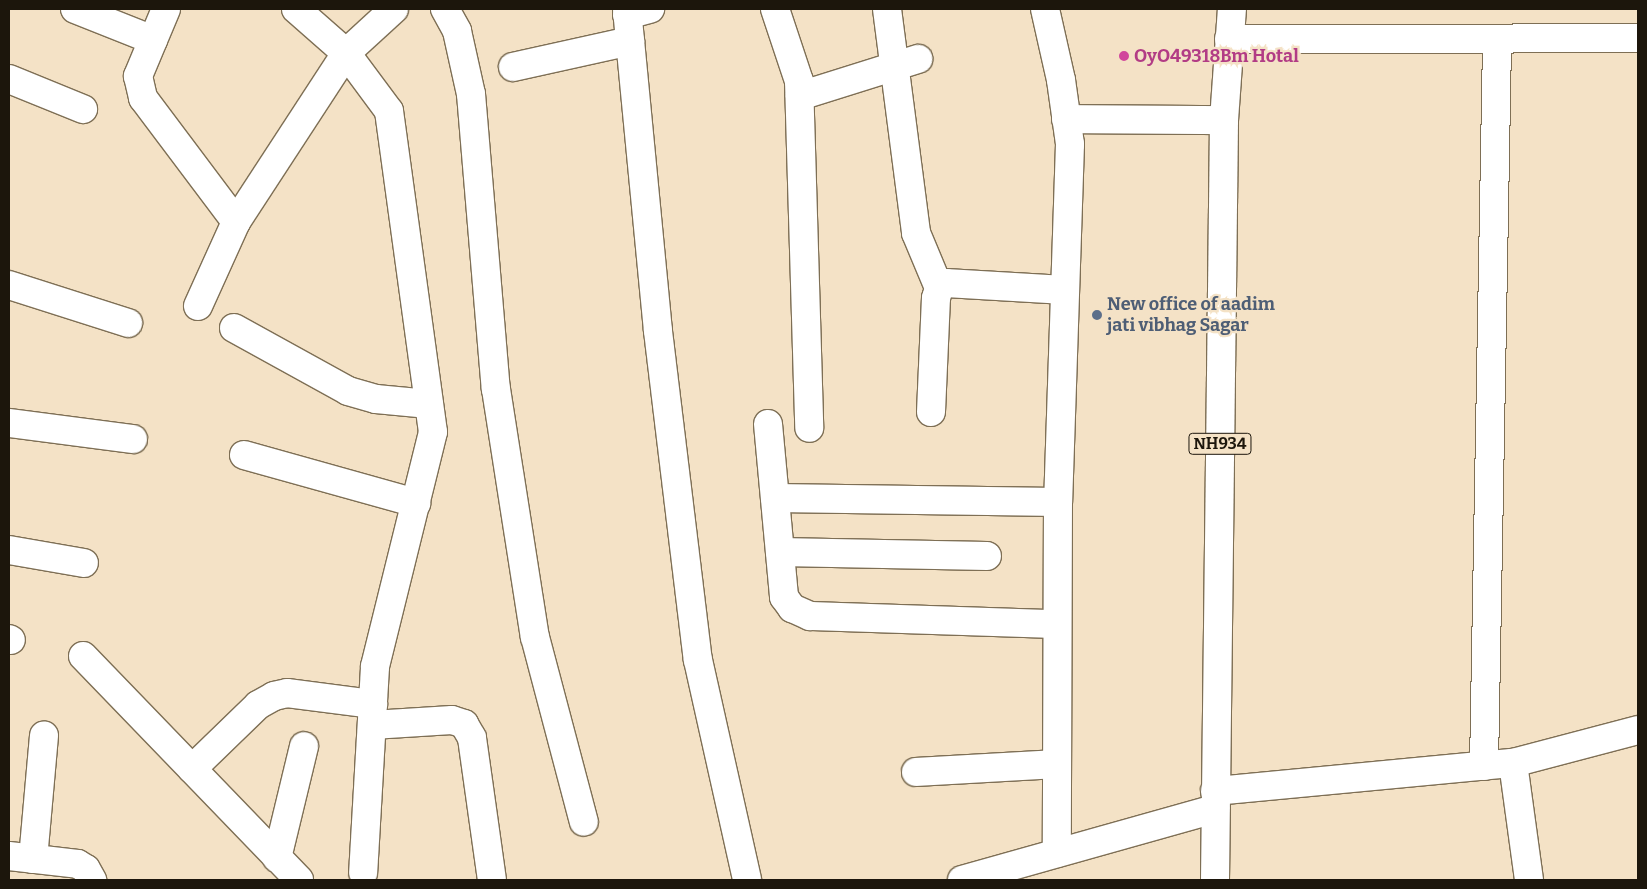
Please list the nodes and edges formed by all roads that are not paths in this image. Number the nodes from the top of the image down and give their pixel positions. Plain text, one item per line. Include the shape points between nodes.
1 (75, 9) edge
2 (166, 9) edge
3 (296, 9) edge
4 (394, 9) edge
5 (445, 9) edge
6 (775, 9) edge
7 (887, 9) edge
8 (1045, 9) edge
9 (1232, 9) edge
10 (633, 18) edge
11 (1638, 38) edge
12 (1230, 39) junction
13 (153, 40) junction
14 (1497, 40) junction
15 (346, 53) junction
16 (906, 62) junction
17 (513, 67) dead end
18 (9, 80) edge
19 (800, 96) junction
20 (83, 109) dead end
21 (1066, 119) junction
22 (1224, 120) junction
23 (236, 222) junction
24 (9, 285) edge
25 (939, 288) junction
26 (1064, 290) junction
27 (198, 306) dead end
28 (128, 323) dead end
29 (234, 328) dead end
30 (430, 404) junction
31 (931, 412) dead end
32 (9, 422) edge
33 (768, 424) dead end
34 (809, 428) dead end
35 (133, 439) dead end
36 (244, 455) dead end
37 (775, 498) junction
38 (416, 502) junction
39 (1058, 502) junction
40 (9, 550) edge
41 (780, 552) junction
42 (987, 556) dead end
43 (84, 563) dead end
44 (1056, 624) junction
45 (83, 656) dead end
46 (372, 714) junction
47 (1638, 730) edge
48 (44, 735) dead end
49 (304, 746) dead end
50 (1513, 763) junction
51 (1057, 764) junction
52 (1484, 766) junction
53 (192, 769) junction
54 (916, 772) dead end
55 (1215, 800) junction
56 (584, 822) dead end
57 (1057, 853) junction
58 (21, 857) edge
59 (277, 858) junction
60 (362, 872) dead end
61 (92, 880) edge
62 (299, 880) edge
63 (492, 880) edge
64 (747, 880) edge
65 (962, 880) edge
66 (1215, 880) edge
67 (1529, 880) edge

1 - 13 main road
2 - 13 main road
3 - 15 main road
4 - 15 main road
5 - 56 main road via 456,31 471,94 496,389 534,627
6 - 19 main road via 800,81
7 - 16 main road
8 - 21 main road
9 - 12 main road, NH934
10 - 17 main road
10 - 64 main road via 658,331 698,660
11 - 14 main road
12 - 14 main road
12 - 22 main road, NH934
13 - 23 main road via 138,76 143,98
14 - 52 main road
15 - 23 main road
15 - 30 main road via 389,111
16 - 19 main road
16 - 25 main road via 916,233
18 - 20 main road
19 - 34 main road
21 - 22 main road
21 - 26 main road via 1070,144
22 - 55 main road, NH934
23 - 27 main road
24 - 28 main road
25 - 26 main road via 947,283
25 - 31 main road
26 - 39 main road
29 - 30 main road via 348,390 376,399
30 - 38 main road via 433,432
32 - 35 main road
33 - 37 main road
36 - 38 main road
37 - 39 main road
37 - 41 main road
38 - 46 main road via 375,667
39 - 44 main road
40 - 43 main road
41 - 42 main road
41 - 44 main road via 784,597 792,608 810,616
44 - 51 main road
45 - 53 main road
46 - 53 main road via 287,694 274,696 258,705
46 - 60 main road
46 - 63 main road via 452,720 464,724 472,738
47 - 50 main road
48 - 58 main road
49 - 59 main road
50 - 52 main road
50 - 67 main road
51 - 54 main road
51 - 57 main road
52 - 55 main road
53 - 59 main road
55 - 57 main road
55 - 66 main road, NH934
57 - 65 main road
58 - 61 main road via 78,864 86,869
59 - 62 main road

